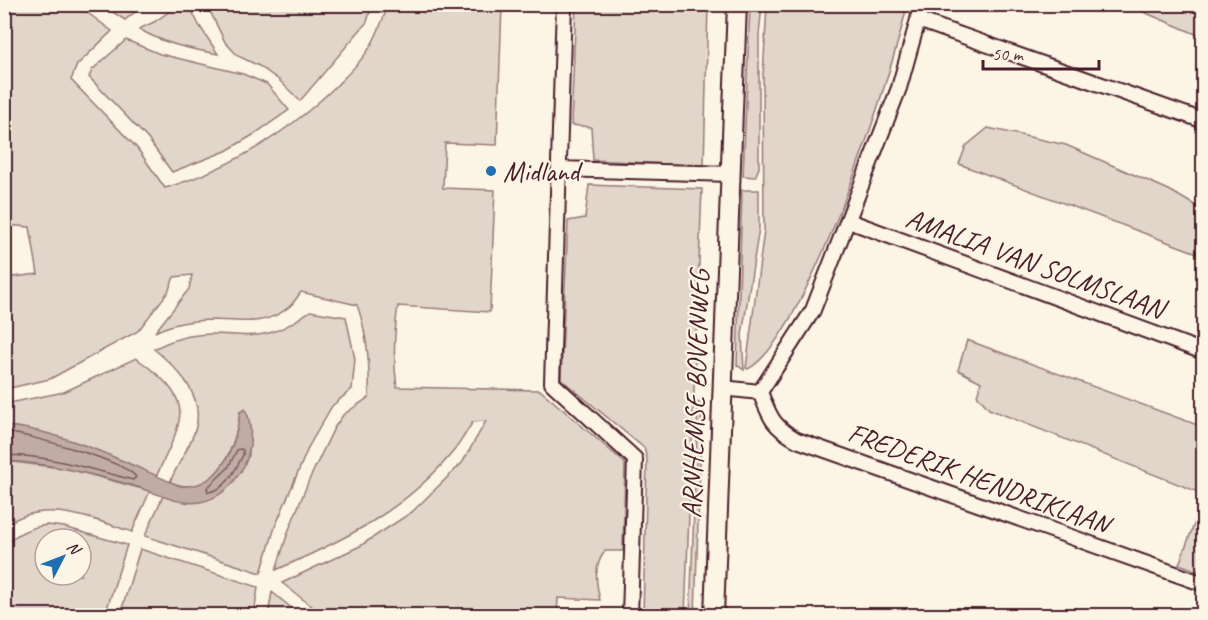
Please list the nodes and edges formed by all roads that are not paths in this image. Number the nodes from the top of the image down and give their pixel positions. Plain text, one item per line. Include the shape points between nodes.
1 (564, 4) edge
2 (737, 4) edge
3 (921, 4) edge
4 (918, 20) junction
5 (1203, 122) edge
6 (559, 169) junction
7 (731, 174) junction
8 (849, 221) junction
9 (1203, 352) edge
10 (723, 388) junction
11 (760, 392) junction
12 (1203, 584) edge
13 (630, 615) edge
14 (714, 615) edge

1 - 6 street, ARNHEMSE BOVENWEG
2 - 7 main road, ARNHEMSE BOVENWEG
3 - 4 street
4 - 5 street
4 - 8 street via 899,88
6 - 7 street
6 - 13 street, ARNHEMSE BOVENWEG via 552,383 635,459
7 - 10 main road, ARNHEMSE BOVENWEG
8 - 9 street, AMALIA VAN SOLMSLAAN
8 - 11 street via 813,310
10 - 11 street
10 - 14 main road, ARNHEMSE BOVENWEG
11 - 12 street, FREDERIK HENDRIKLAAN via 771,420 796,440

